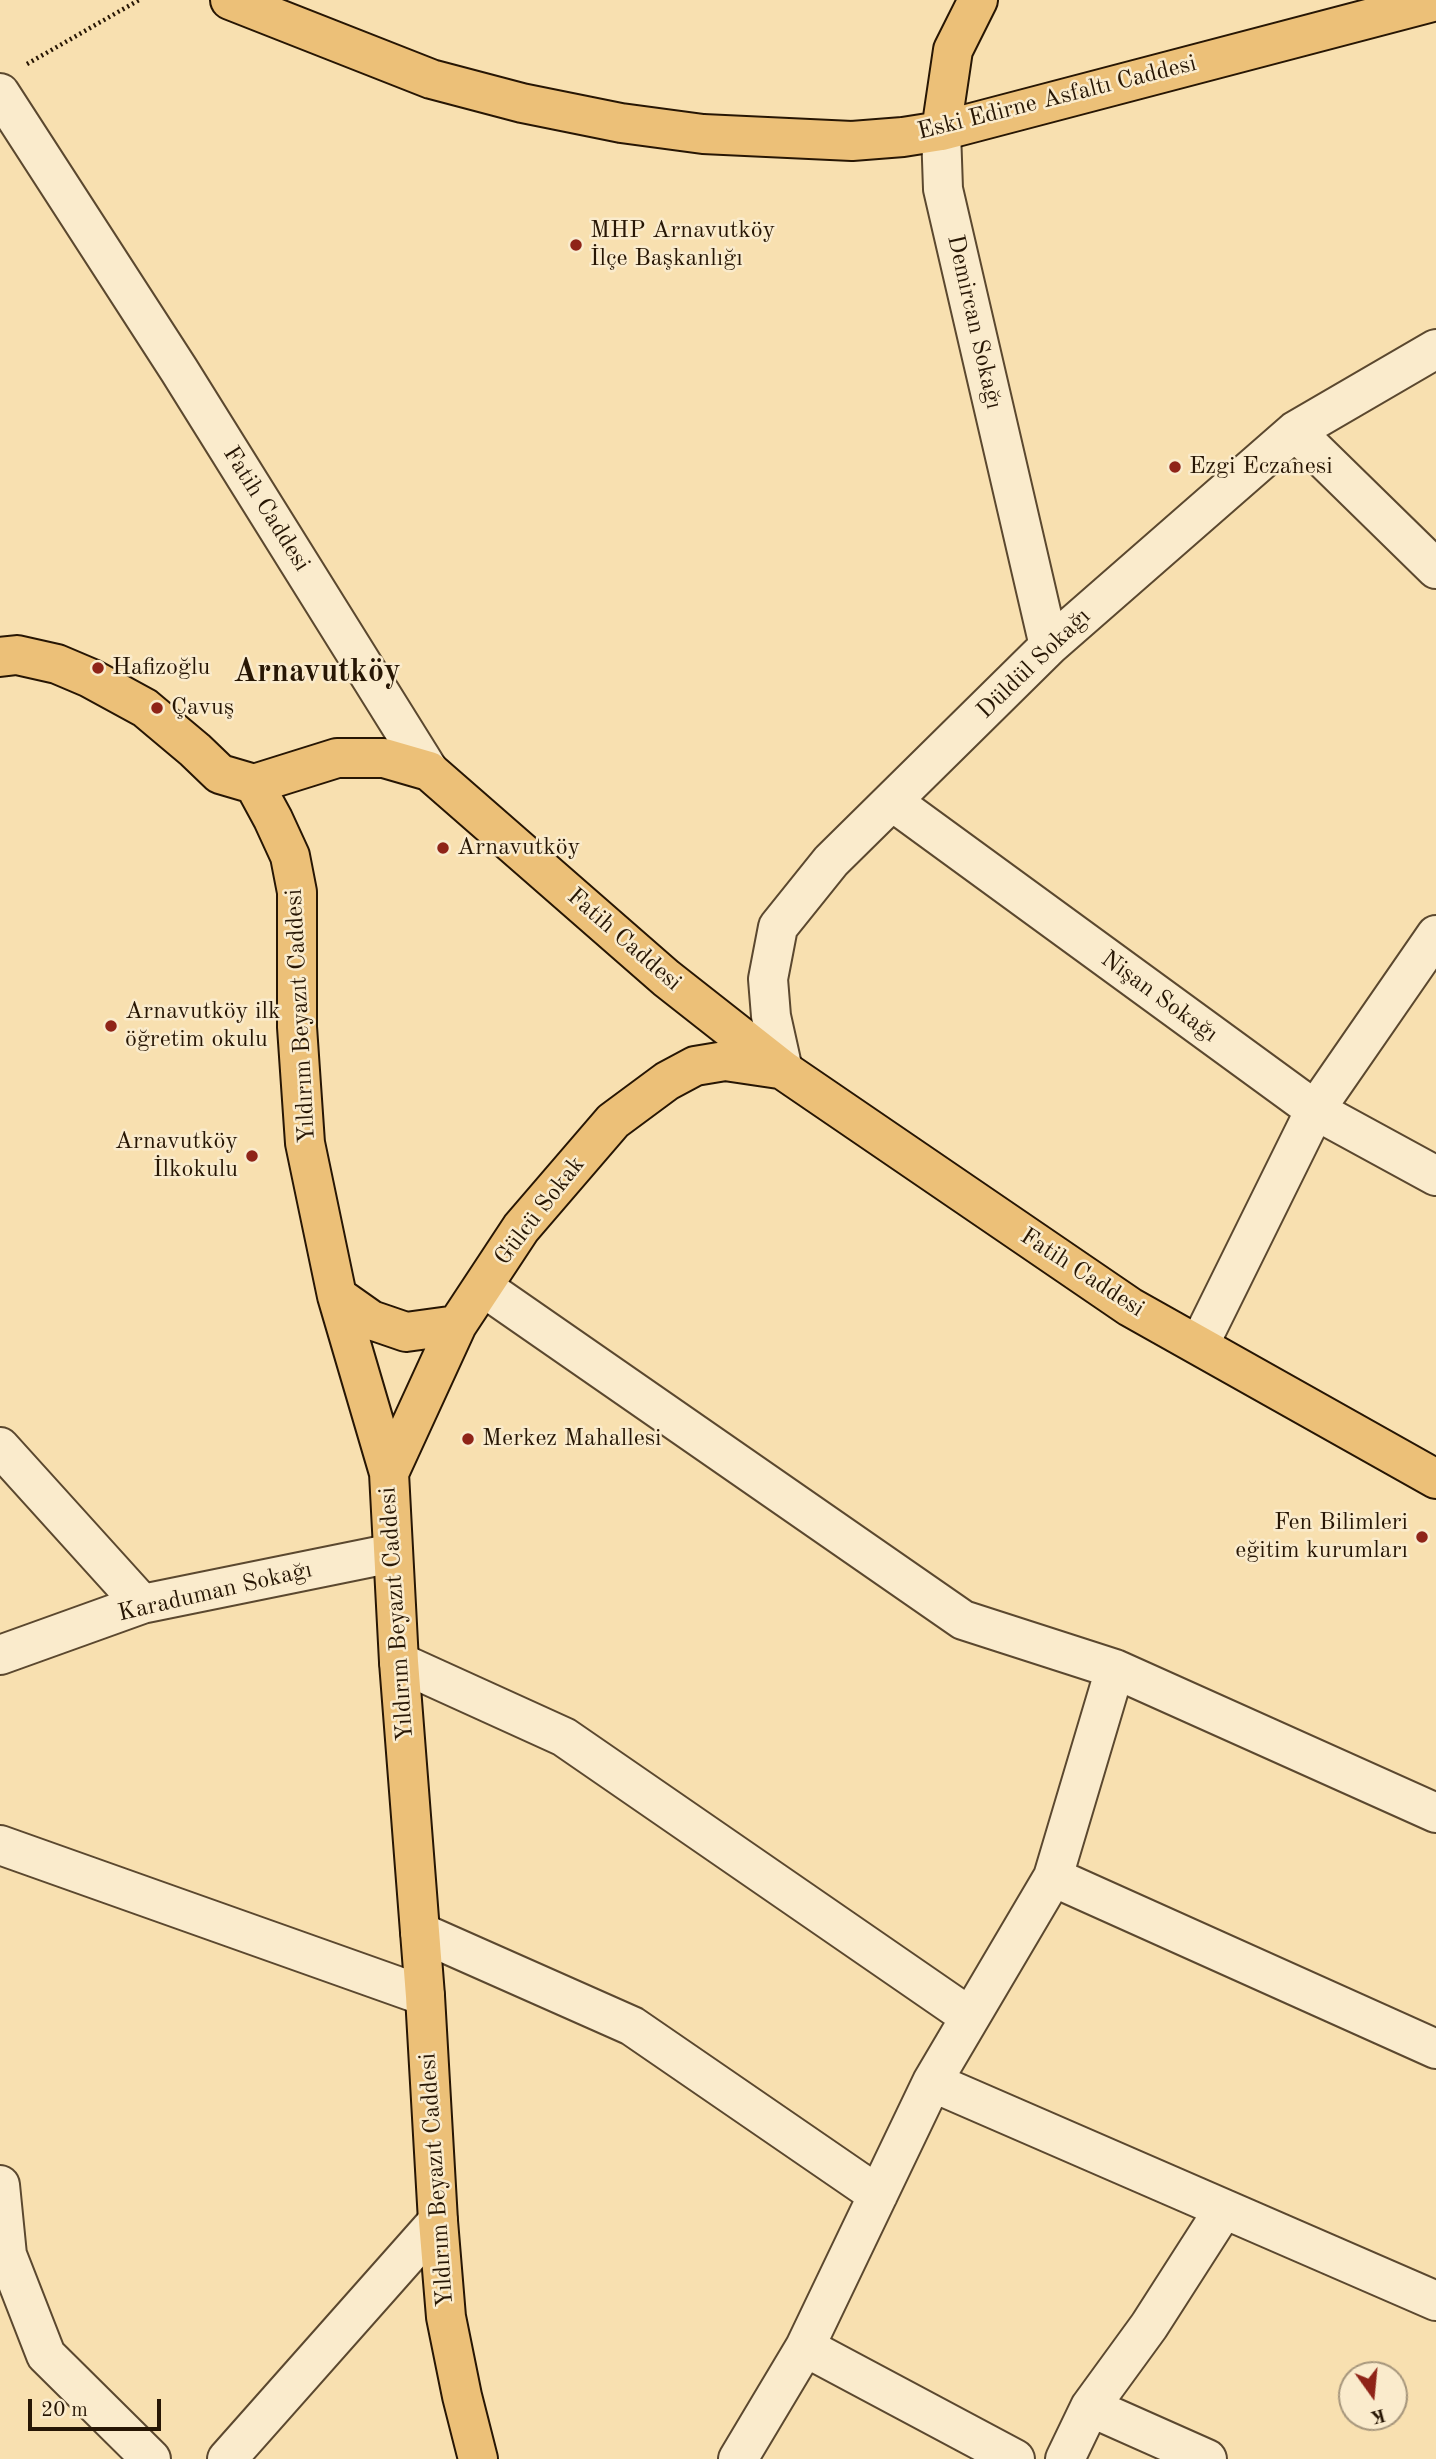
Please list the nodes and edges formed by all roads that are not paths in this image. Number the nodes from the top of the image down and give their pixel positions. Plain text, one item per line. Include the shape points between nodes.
1 (230, 0) edge
2 (978, 0) edge
3 (1436, 1) edge
4 (12, 79) edge
5 (941, 131) junction
6 (1436, 349) edge
7 (1295, 431) junction
8 (1436, 569) edge
9 (1049, 646) junction
10 (6, 649) edge
11 (429, 771) junction
12 (254, 784) junction
13 (893, 802) junction
14 (1436, 935) edge
15 (783, 1070) junction
16 (1315, 1110) junction
17 (1436, 1176) edge
18 (483, 1287) junction
19 (337, 1296) junction
20 (457, 1325) junction
21 (1199, 1345) junction
22 (0, 1447) edge
23 (388, 1473) junction
24 (1436, 1479) edge
25 (393, 1553) junction
26 (142, 1604) junction
27 (0, 1655) edge
28 (399, 1661) junction
29 (1115, 1669) junction
30 (1436, 1813) edge
31 (0, 1845) edge
32 (1053, 1877) junction
33 (420, 1932) junction
34 (425, 1996) junction
35 (970, 2017) junction
36 (1436, 2049) edge
37 (932, 2082) junction
38 (0, 2185) edge
39 (878, 2195) junction
40 (1224, 2209) junction
41 (438, 2221) junction
42 (4, 2255) edge
43 (1436, 2301) edge
44 (805, 2347) junction
45 (1090, 2407) junction
46 (151, 2459) edge
47 (227, 2459) edge
48 (478, 2459) edge
49 (738, 2459) edge
50 (1015, 2459) edge
51 (1065, 2459) edge
52 (1207, 2459) edge

1 - 5 main road, Eski Edirne Asfaltı Caddesi via 430,79 621,123 703,134 852,141
2 - 5 main road, Demircan Sokağı via 953,50
3 - 5 main road, Eski Edirne Asfaltı Caddesi
4 - 11 street, Fatih Caddesi via 179,370
5 - 9 street, Demircan Sokağı via 943,190
6 - 7 street, Düldül Sokağı
7 - 8 street
7 - 9 street, Düldül Sokağı
9 - 13 street, Düldül Sokağı
10 - 12 main road via 90,678 145,708 220,774
11 - 12 main road via 383,758 337,758
11 - 15 main road, Fatih Caddesi via 666,978
12 - 19 main road, Yıldırım Beyazıt Caddesi via 290,856 297,892 297,1027 305,1143
13 - 15 street, Düldül Sokağı via 831,861 778,927 768,979
13 - 16 street, Nişan Sokağı
14 - 16 street
15 - 18 main road, Gülcü Sokak via 725,1061 695,1066 667,1081 613,1121 521,1228
15 - 21 main road, Fatih Caddesi via 1130,1307
16 - 17 street, Nişan Sokağı
16 - 21 street
18 - 20 main road, Gülcü Sokak
18 - 29 street via 962,1620
19 - 20 main road via 371,1320 406,1332
19 - 23 main road, Yıldırım Beyazıt Caddesi
20 - 23 main road, Gülcü Sokak
21 - 24 main road, Fatih Caddesi
22 - 26 street
23 - 25 main road, Yıldırım Beyazıt Caddesi
25 - 26 street, Karaduman Sokağı
25 - 28 main road, Yıldırım Beyazıt Caddesi
26 - 27 street, Karaduman Sokağı
28 - 33 main road, Yıldırım Beyazıt Caddesi
28 - 35 street via 564,1737
29 - 30 street
29 - 32 street
31 - 34 street
32 - 35 street
32 - 36 street
33 - 34 main road, Yıldırım Beyazıt Caddesi
33 - 39 street via 632,2026
34 - 41 main road, Yıldırım Beyazıt Caddesi
35 - 37 street
37 - 39 street
37 - 40 street
38 - 42 street
39 - 44 street
40 - 43 street
40 - 45 street
41 - 47 street
41 - 48 main road, Yıldırım Beyazıt Caddesi via 446,2316
42 - 46 street via 46,2355
44 - 49 street
44 - 50 street
45 - 51 street
45 - 52 street

